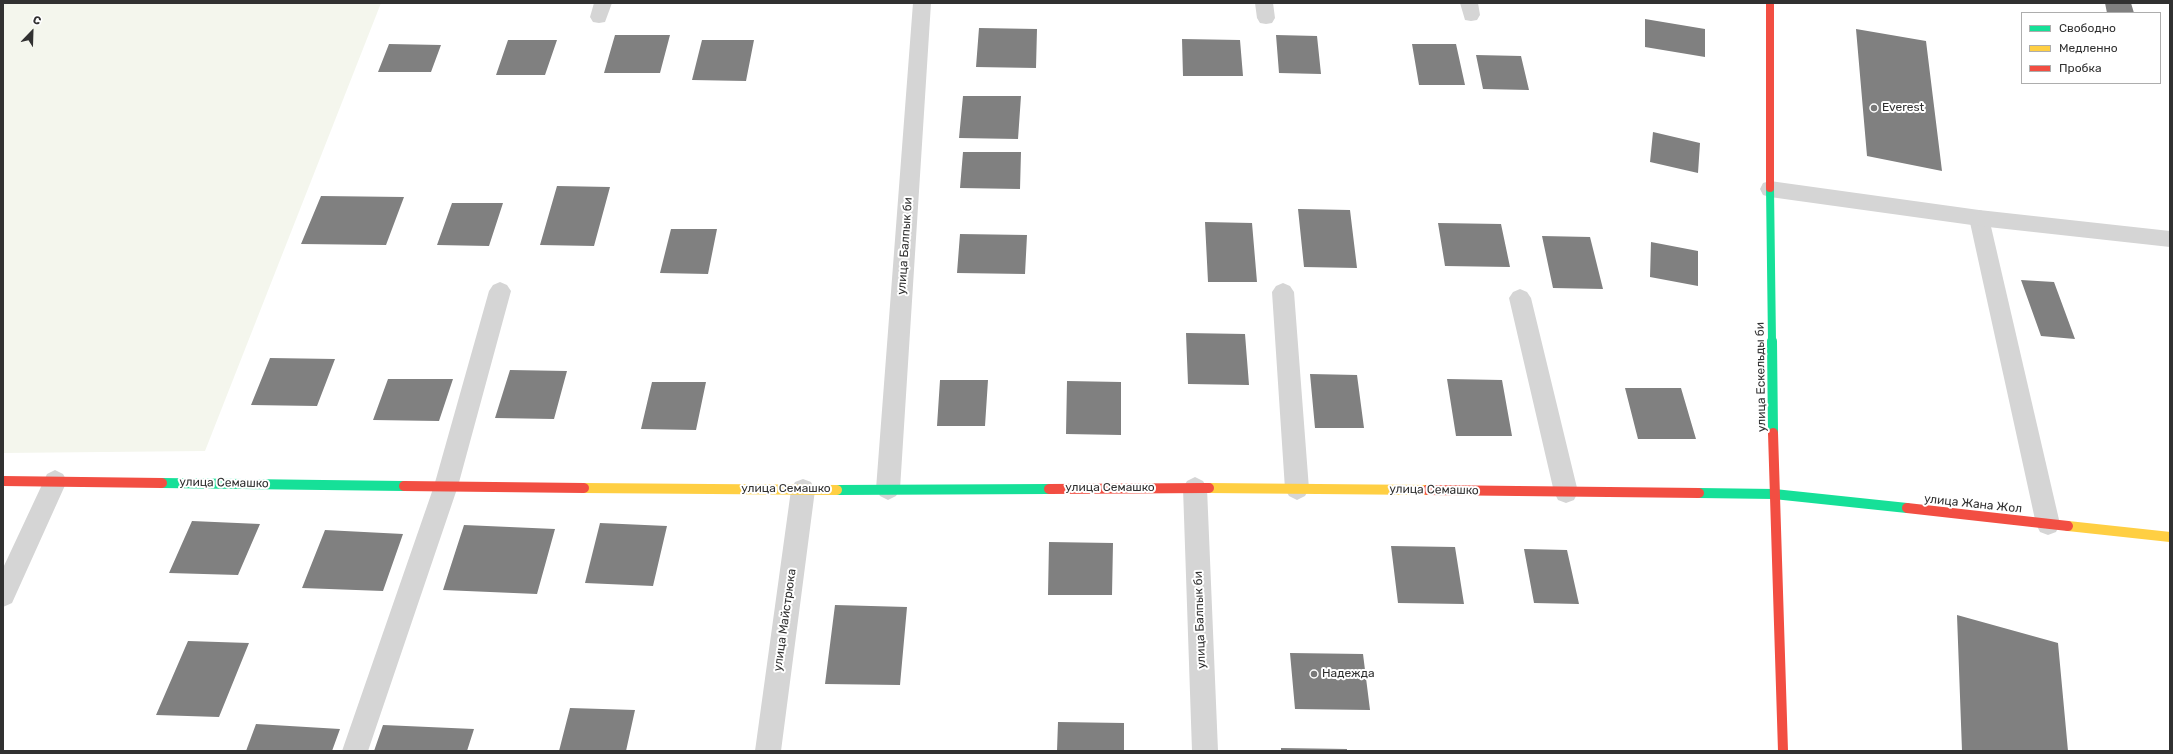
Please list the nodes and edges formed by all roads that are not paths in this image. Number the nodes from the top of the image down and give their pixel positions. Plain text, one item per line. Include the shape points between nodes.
1 (922, 3) edge
2 (1770, 3) edge
3 (1770, 189) junction
4 (1979, 218) junction
5 (2170, 239) edge
6 (500, 291) dead end
7 (1284, 292) dead end
8 (1520, 298) dead end
9 (3, 481) edge
10 (55, 481) junction
11 (446, 486) junction
12 (1195, 488) junction
13 (888, 489) junction
14 (1297, 489) junction
15 (803, 490) junction
16 (1566, 492) junction
17 (1774, 494) junction
18 (2048, 524) junction
19 (2170, 537) edge
20 (3, 595) edge
21 (355, 751) edge
22 (768, 751) edge
23 (1205, 751) edge
24 (1783, 751) edge

1 - 13 street, улица Балпык би
2 - 3 street, улица Ескельды би
3 - 4 street
3 - 17 street, улица Ескельды би
4 - 5 street
4 - 18 street
6 - 11 street
7 - 14 street
8 - 16 street
9 - 10 street, улица Семашко
10 - 11 street, улица Семашко
10 - 20 street
11 - 15 street, улица Семашко
11 - 21 street
12 - 13 street, улица Семашко
12 - 14 street, улица Семашко
12 - 23 street, улица Балпык би
13 - 15 street, улица Семашко
14 - 16 street, улица Семашко
15 - 22 street, улица Майстрюка
16 - 17 street, улица Семашко
17 - 18 street, улица Жана Жол
17 - 24 street, улица Ескельды би
18 - 19 street, улица Жана Жол

